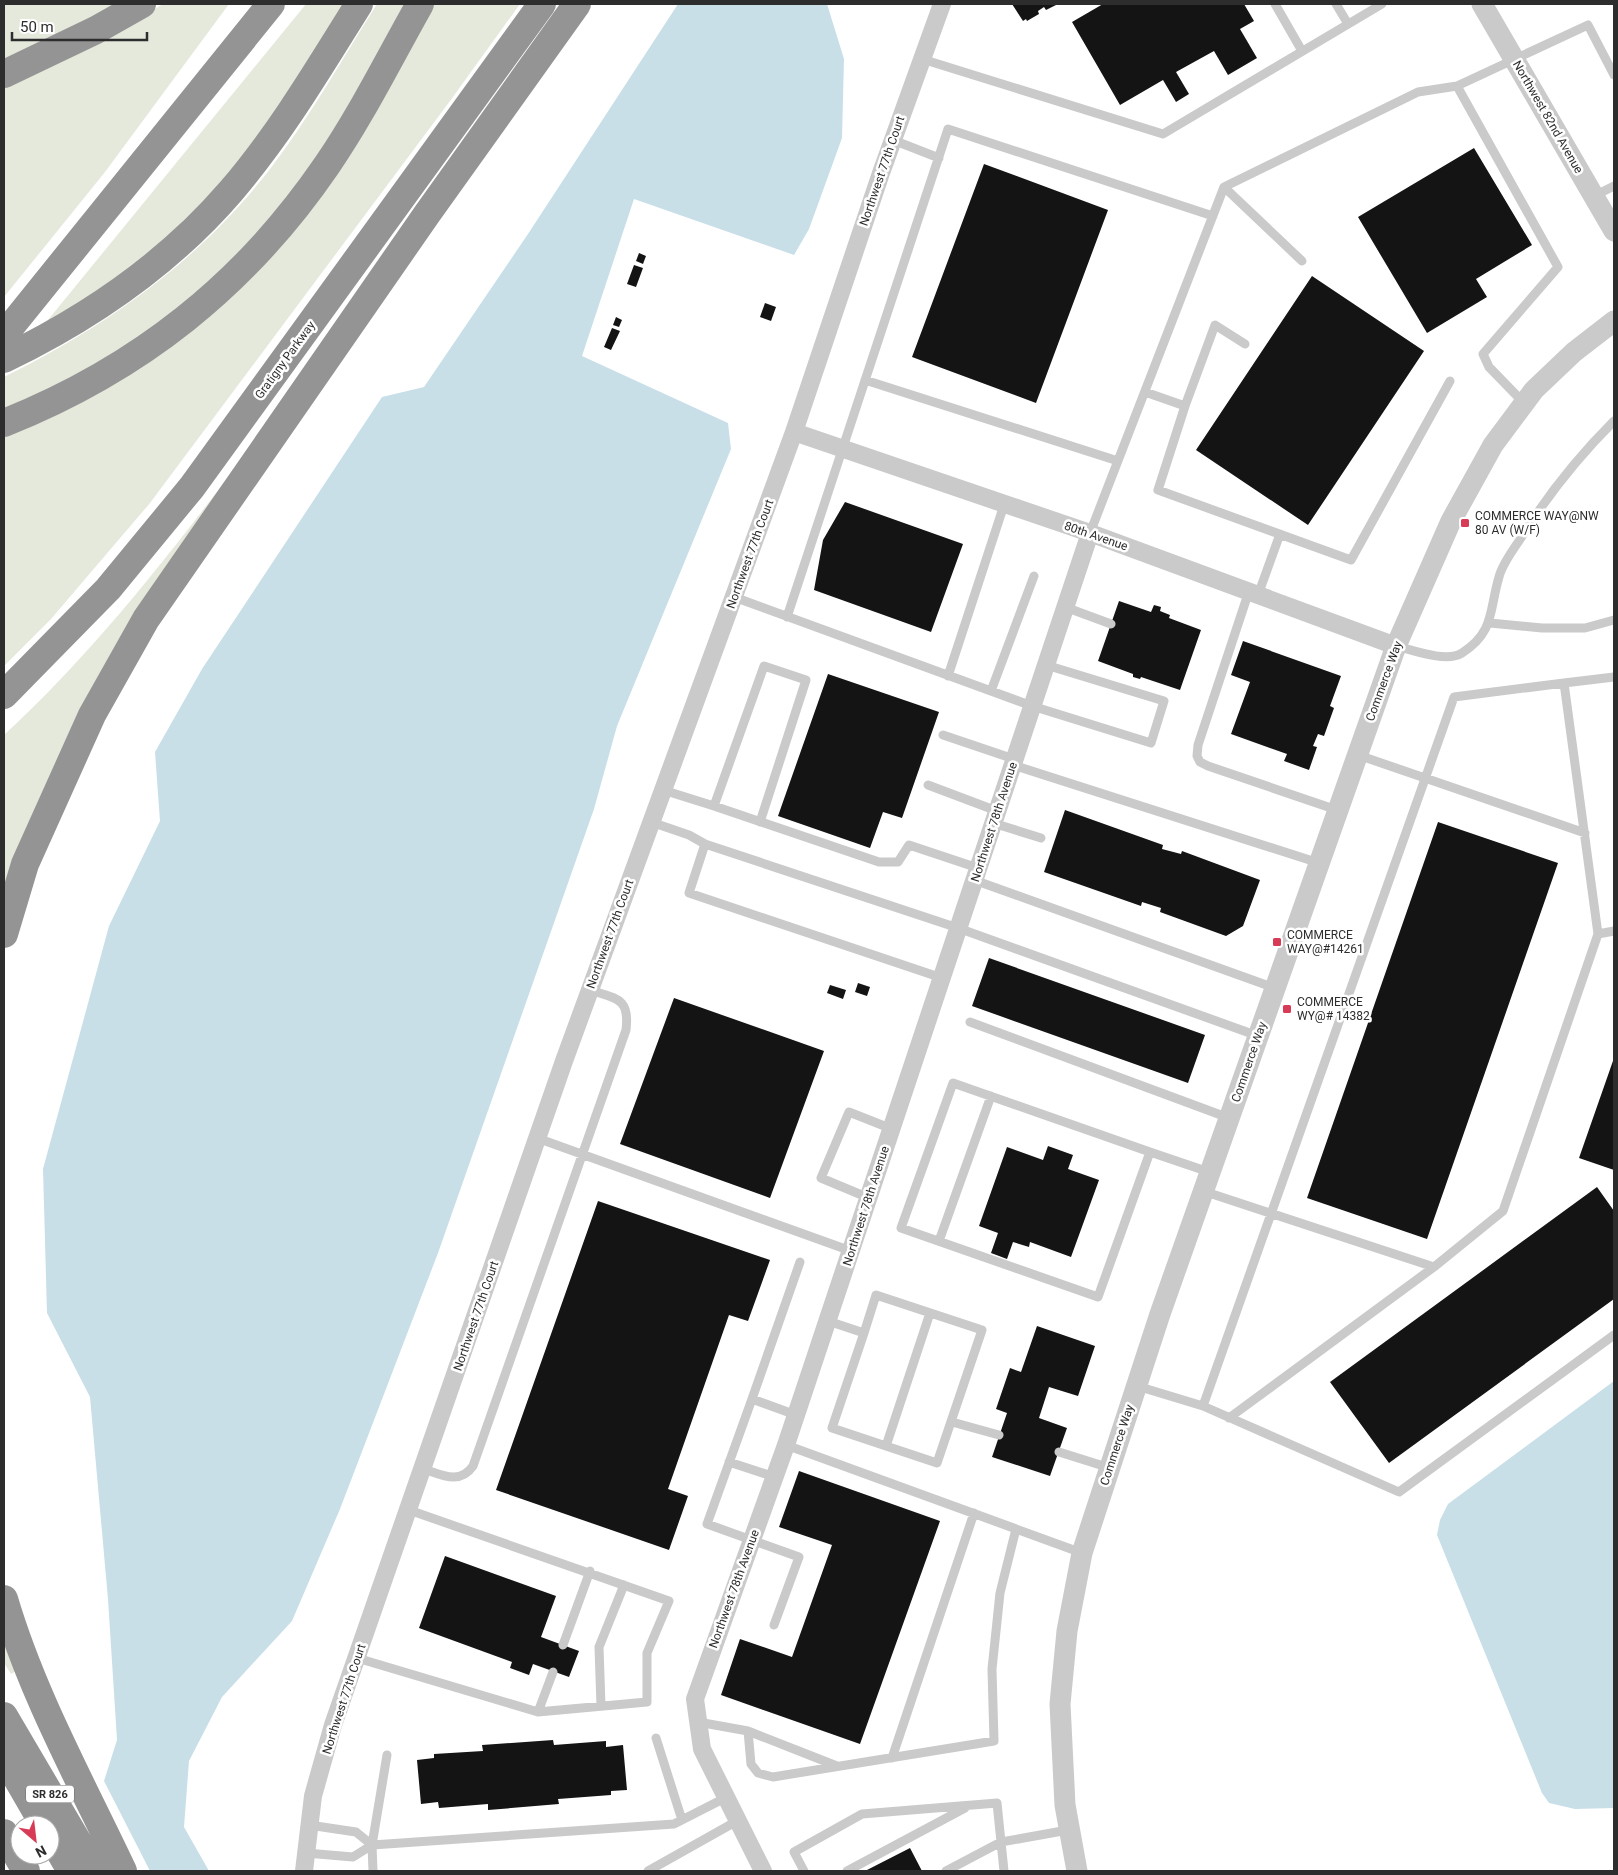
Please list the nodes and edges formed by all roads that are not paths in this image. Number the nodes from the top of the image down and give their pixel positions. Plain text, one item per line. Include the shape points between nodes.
1 (142, 4) edge
2 (271, 4) edge
3 (359, 4) edge
4 (420, 4) edge
5 (542, 4) edge
6 (577, 4) edge
7 (942, 4) edge
8 (1275, 4) edge
9 (1336, 4) edge
10 (1382, 4) edge
11 (1482, 4) edge
12 (1348, 24) junction
13 (1302, 51) junction
14 (922, 59) junction
15 (1514, 59) junction
16 (4, 74) edge
17 (1614, 75) edge
18 (1457, 86) junction
19 (893, 140) junction
20 (938, 158) junction
21 (1614, 186) edge
22 (1224, 187) junction
23 (1594, 196) junction
24 (1213, 216) junction
25 (1614, 231) edge
26 (1302, 260) dead end
27 (1614, 321) edge
28 (4, 335) edge
29 (1245, 344) dead end
30 (4, 359) edge
31 (865, 380) junction
32 (1450, 381) dead end
33 (1145, 392) junction
34 (1525, 403) junction
35 (1185, 406) junction
36 (1614, 421) edge
37 (4, 423) edge
38 (794, 432) junction
39 (842, 449) junction
40 (1118, 461) junction
41 (1004, 505) junction
42 (1090, 533) junction
43 (1280, 534) junction
44 (1034, 576) dead end
45 (1254, 593) junction
46 (734, 597) junction
47 (1065, 607) junction
48 (788, 617) junction
49 (1614, 620) edge
50 (1490, 623) junction
51 (1111, 624) dead end
52 (1396, 646) junction
53 (1046, 665) junction
54 (948, 676) junction
55 (1614, 677) edge
56 (1564, 683) junction
57 (990, 691) junction
58 (4, 695) edge
59 (1032, 706) junction
60 (943, 735) dead end
61 (1357, 754) junction
62 (1014, 762) junction
63 (1426, 778) junction
64 (928, 785) dead end
65 (663, 790) junction
66 (714, 806) junction
67 (1338, 810) junction
68 (995, 817) junction
69 (651, 822) junction
70 (760, 822) junction
71 (1585, 832) junction
72 (1041, 838) dead end
73 (706, 844) junction
74 (1319, 863) junction
75 (976, 874) junction
76 (958, 928) junction
77 (1614, 931) edge
78 (4, 934) edge
79 (1598, 934) junction
80 (942, 978) junction
81 (1275, 988) junction
82 (590, 990) junction
83 (970, 1022) dead end
84 (1258, 1036) junction
85 (991, 1096) junction
86 (1229, 1118) junction
87 (892, 1129) junction
88 (537, 1138) junction
89 (1150, 1152) junction
90 (583, 1155) junction
91 (1206, 1182) junction
92 (869, 1198) junction
93 (1272, 1214) junction
94 (939, 1241) junction
95 (850, 1251) junction
96 (800, 1262) dead end
97 (1434, 1267) junction
98 (930, 1313) junction
99 (828, 1320) junction
100 (864, 1332) junction
101 (1614, 1335) edge
102 (1137, 1386) junction
103 (752, 1399) junction
104 (1203, 1406) junction
105 (796, 1414) junction
106 (1229, 1418) junction
107 (952, 1422) junction
108 (999, 1435) dead end
109 (786, 1445) junction
110 (886, 1446) junction
111 (1058, 1452) dead end
112 (729, 1462) junction
113 (1110, 1468) junction
114 (424, 1469) junction
115 (775, 1477) junction
116 (410, 1510) junction
117 (974, 1513) junction
118 (1016, 1529) junction
119 (752, 1540) junction
120 (1082, 1553) junction
121 (590, 1571) junction
122 (624, 1585) junction
123 (4, 1599) edge
124 (774, 1626) dead end
125 (563, 1645) dead end
126 (357, 1658) junction
127 (553, 1672) dead end
128 (601, 1706) junction
129 (538, 1712) junction
130 (4, 1716) edge
131 (698, 1722) junction
132 (748, 1731) junction
133 (656, 1738) dead end
134 (387, 1755) dead end
135 (4, 1756) edge
136 (892, 1758) junction
137 (836, 1766) junction
138 (725, 1798) junction
139 (970, 1805) junction
140 (38, 1815) edge
141 (682, 1820) junction
142 (736, 1821) junction
143 (310, 1825) junction
144 (1068, 1830) junction
145 (4, 1833) edge
146 (1001, 1842) junction
147 (372, 1845) junction
148 (60, 1851) edge
149 (306, 1853) junction
150 (26, 1871) edge
151 (72, 1871) edge
152 (95, 1871) edge
153 (123, 1871) edge
154 (304, 1871) edge
155 (373, 1871) edge
156 (648, 1871) edge
157 (763, 1871) edge
158 (804, 1871) edge
159 (847, 1871) edge
160 (946, 1871) edge
161 (1004, 1871) edge
162 (1077, 1871) edge

1 - 16 highway
2 - 28 highway
3 - 30 highway via 283,124 202,222 158,262 102,304
4 - 37 highway via 329,163 281,227 251,260 189,317 146,349 74,392
5 - 58 highway, Gratigny Parkway via 192,487 108,589
6 - 78 highway via 146,619 92,715 26,864
7 - 14 street, Northwest 77th Court
8 - 13 lane
9 - 12 lane
10 - 12 lane
11 - 15 street, Northwest 82nd Avenue
12 - 13 lane
13 - 14 lane via 1163,134
14 - 19 street, Northwest 77th Court
15 - 17 lane via 1588,25
15 - 18 lane
15 - 23 street, Northwest 82nd Avenue
18 - 22 lane via 1418,92
18 - 34 lane via 1558,268 1483,354 1489,367
19 - 20 lane
19 - 38 street, Northwest 77th Court
20 - 24 lane via 948,129
20 - 31 lane
21 - 23 lane
22 - 24 lane
22 - 26 lane
23 - 25 street, Northwest 82nd Avenue
24 - 33 lane
27 - 34 street, Commerce Way via 1574,352 1534,390
29 - 35 lane via 1215,325
31 - 39 lane
31 - 40 lane
32 - 43 lane via 1351,560
33 - 35 lane
33 - 40 lane
34 - 52 street, Commerce Way via 1493,445 1451,522
35 - 43 lane via 1158,490
36 - 50 lane via 1564,478 1520,540 1499,576
38 - 39 street, 80th Avenue
38 - 46 street, Northwest 77th Court
39 - 41 street, 80th Avenue
39 - 48 lane
40 - 42 lane
41 - 42 street, 80th Avenue
41 - 54 lane
42 - 45 street, 80th Avenue
42 - 47 street, Northwest 78th Avenue
43 - 45 lane
44 - 57 lane
45 - 52 street, 80th Avenue
45 - 67 lane via 1196,756 1208,766
46 - 48 lane
46 - 65 street, Northwest 77th Court
47 - 51 lane
47 - 53 street, Northwest 78th Avenue
48 - 54 lane
49 - 50 lane via 1586,628
50 - 52 lane via 1476,643 1460,655 1439,657
52 - 61 street, Commerce Way
53 - 59 street, Northwest 78th Avenue
53 - 59 lane via 1164,701 1151,743
54 - 57 lane
55 - 56 lane
56 - 63 lane via 1454,697
56 - 71 lane
57 - 59 lane
59 - 62 street, Northwest 78th Avenue
60 - 62 lane
61 - 63 lane
61 - 67 street, Commerce Way
62 - 68 street, Northwest 78th Avenue
62 - 74 lane
63 - 71 lane
63 - 93 lane
64 - 68 lane
65 - 66 lane
65 - 69 street, Northwest 77th Court
66 - 70 lane
66 - 70 lane via 764,666 806,680
67 - 74 street, Commerce Way
68 - 72 lane
68 - 75 street, Northwest 78th Avenue
69 - 73 lane
69 - 82 street, Northwest 77th Court
70 - 75 lane via 880,862 898,862 909,845
71 - 79 lane
73 - 76 lane
73 - 80 lane via 689,893
74 - 81 street, Commerce Way
75 - 76 street, Northwest 78th Avenue
75 - 81 lane
76 - 80 street, Northwest 78th Avenue
76 - 84 lane
77 - 79 lane
79 - 97 lane via 1503,1211
80 - 87 street, Northwest 78th Avenue
81 - 84 street, Commerce Way
82 - 88 street, Northwest 77th Court
82 - 90 lane via 620,1001 625,1005 628,1019
83 - 86 lane
84 - 86 street, Commerce Way
85 - 89 lane
85 - 94 lane
85 - 94 lane via 952,1082 901,1228
86 - 91 street, Commerce Way
87 - 92 street, Northwest 78th Avenue
87 - 92 lane via 849,1112 821,1178
88 - 90 lane
88 - 114 street, Northwest 77th Court
89 - 91 lane
89 - 94 lane via 1098,1297
90 - 95 lane
90 - 114 lane via 473,1466 468,1473 456,1478
91 - 93 lane
91 - 102 street, Commerce Way
92 - 95 street, Northwest 78th Avenue
93 - 97 lane
93 - 104 lane
95 - 99 street, Northwest 78th Avenue
96 - 103 lane
97 - 106 lane
98 - 100 lane via 876,1295
98 - 107 lane via 982,1330
98 - 110 lane
99 - 100 lane
99 - 105 street, Northwest 78th Avenue
100 - 110 lane via 832,1428
101 - 106 lane via 1399,1492
102 - 104 lane
102 - 113 street, Commerce Way
103 - 105 lane
103 - 112 lane
104 - 106 lane
105 - 109 street, Northwest 78th Avenue
107 - 108 lane
107 - 110 lane via 938,1463
109 - 115 street, Northwest 78th Avenue
109 - 117 lane
111 - 113 lane
112 - 115 lane
112 - 119 lane via 707,1524
113 - 120 street, Commerce Way
114 - 116 street, Northwest 77th Court
115 - 119 street, Northwest 78th Avenue
116 - 121 lane
116 - 126 street, Northwest 77th Court
117 - 118 lane
117 - 136 lane
118 - 120 lane
118 - 136 lane via 1000,1593 992,1668 994,1742
119 - 124 lane via 799,1556
119 - 131 street, Northwest 78th Avenue via 695,1699
120 - 144 street, Commerce Way via 1067,1631 1060,1704
121 - 122 lane
121 - 125 lane
122 - 128 lane via 600,1647
122 - 128 lane via 669,1601 647,1653 647,1702
123 - 153 highway via 14,1634 46,1709
126 - 129 lane
126 - 143 street, Northwest 77th Court via 333,1725 313,1796
127 - 129 lane
128 - 129 lane
130 - 152 highway, SR 826
131 - 132 lane
131 - 138 street, Northwest 78th Avenue via 702,1749
132 - 137 lane
132 - 137 lane via 752,1764 758,1773 773,1777
133 - 141 lane
134 - 147 lane
135 - 140 highway
136 - 137 lane
138 - 141 lane
138 - 142 street, Northwest 78th Avenue
139 - 146 lane via 997,1803
139 - 158 lane via 862,1814 794,1852
139 - 159 lane
141 - 147 lane via 674,1824
142 - 156 lane
142 - 157 street, Northwest 78th Avenue
143 - 147 lane via 356,1832
143 - 149 street, Northwest 77th Court
144 - 146 lane
144 - 162 street, Commerce Way
145 - 150 highway
146 - 160 lane
146 - 161 lane
147 - 149 lane via 353,1857
147 - 155 lane
148 - 151 highway
149 - 154 street, Northwest 77th Court

